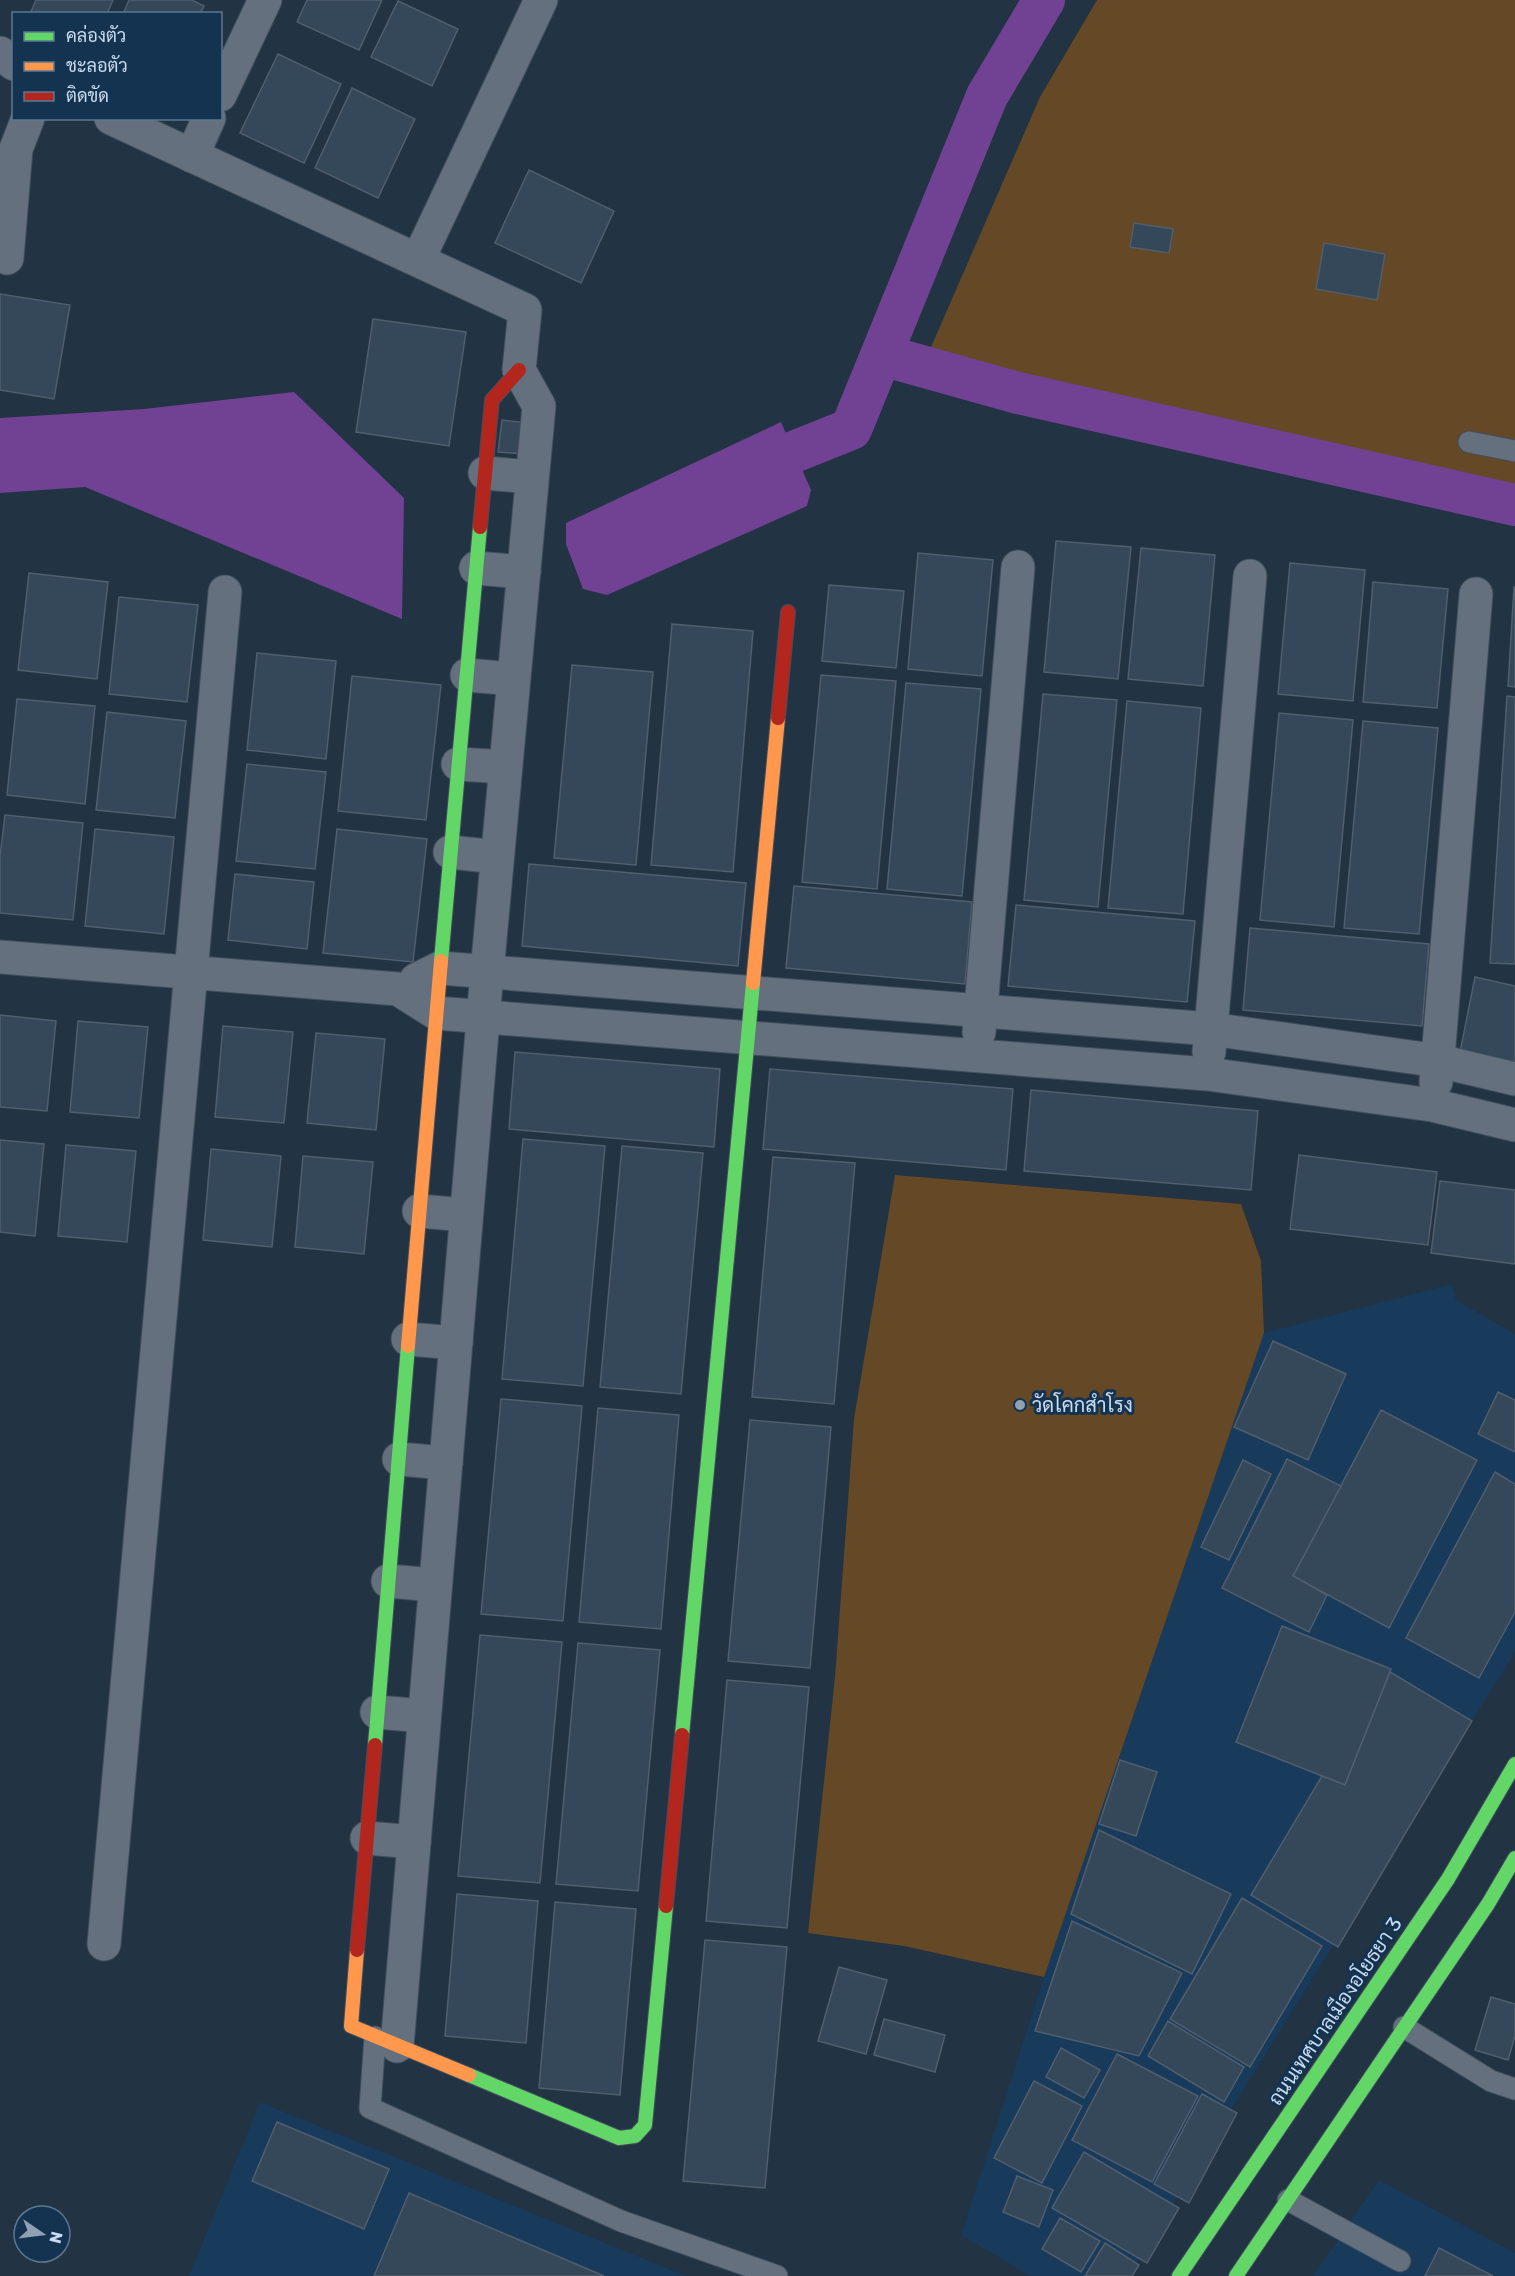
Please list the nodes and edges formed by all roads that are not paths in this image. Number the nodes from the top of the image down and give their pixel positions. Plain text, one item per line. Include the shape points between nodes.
1 (265, 0) edge
2 (541, 0) edge
3 (0, 53) edge
4 (12, 62) edge
5 (222, 91) edge
6 (27, 120) edge
7 (115, 120) edge
8 (208, 120) edge
9 (192, 156) junction
10 (7, 258) dead end
11 (418, 260) junction
12 (519, 370) junction
13 (1469, 442) dead end
14 (1515, 451) edge
15 (485, 473) junction
16 (532, 477) junction
17 (1018, 567) dead end
18 (476, 568) junction
19 (524, 572) junction
20 (1250, 576) dead end
21 (225, 591) dead end
22 (1476, 594) dead end
23 (788, 612) dead end
24 (467, 675) junction
25 (513, 679) junction
26 (458, 764) junction
27 (505, 767) junction
28 (450, 852) junction
29 (497, 857) junction
30 (0, 957) edge
31 (440, 968) junction
32 (191, 972) junction
33 (487, 972) junction
34 (635, 984) junction
35 (398, 989) junction
36 (753, 993) junction
37 (870, 1003) junction
38 (981, 1011) junction
39 (436, 1013) junction
40 (483, 1016) junction
41 (1097, 1020) junction
42 (632, 1028) junction
43 (1211, 1029) junction
44 (749, 1038) junction
45 (1324, 1045) junction
46 (866, 1047) junction
47 (977, 1056) junction
48 (1439, 1061) junction
49 (1093, 1065) junction
50 (1207, 1074) junction
51 (1515, 1079) edge
52 (1318, 1089) junction
53 (1432, 1105) junction
54 (1515, 1125) edge
55 (419, 1212) junction
56 (466, 1215) junction
57 (408, 1339) junction
58 (456, 1343) junction
59 (399, 1459) junction
60 (446, 1463) junction
61 (388, 1581) junction
62 (435, 1585) junction
63 (377, 1712) junction
64 (424, 1716) junction
65 (1515, 1764) edge
66 (367, 1838) junction
67 (414, 1842) junction
68 (1515, 1858) edge
69 (104, 1944) dead end
70 (1404, 2027) junction
71 (386, 2042) junction
72 (1515, 2089) edge
73 (1288, 2200) junction
74 (1400, 2261) dead end
75 (777, 2276) edge
76 (1179, 2276) edge
77 (1236, 2276) edge

1 - 5 street
2 - 11 street
3 - 4 street
6 - 10 street via 16,149
7 - 9 street
8 - 9 street
9 - 11 street
11 - 12 street via 525,309
12 - 15 street via 492,400
12 - 16 street via 538,406
13 - 14 lane
15 - 16 street
15 - 18 street
16 - 19 street
17 - 38 street
18 - 19 street
18 - 24 street
19 - 25 street
20 - 43 street
21 - 32 street
22 - 48 street
23 - 36 street
24 - 25 street
24 - 26 street
25 - 27 street
26 - 27 street
26 - 28 street
27 - 29 street
28 - 29 street
28 - 31 street
29 - 33 street
30 - 32 street
31 - 33 street
31 - 35 street
31 - 39 street
32 - 35 street
32 - 69 street
33 - 34 street
33 - 40 street
34 - 36 street
34 - 42 street
35 - 39 street
36 - 37 street
36 - 44 street
37 - 38 street
37 - 46 street
38 - 41 street
38 - 47 street
39 - 40 street
39 - 55 street
40 - 42 street
40 - 56 street
41 - 43 street
41 - 49 street
42 - 44 street
43 - 45 street
43 - 50 street
44 - 46 street
44 - 71 street via 645,2125 635,2136 619,2138
45 - 48 street
45 - 52 street
46 - 47 street
47 - 49 street
48 - 51 street
48 - 53 street
49 - 50 street
50 - 52 street
52 - 53 street
53 - 54 street
55 - 56 street
55 - 57 street
56 - 58 street
57 - 58 street
57 - 59 street
58 - 60 street
59 - 60 street
59 - 61 street
60 - 62 street
61 - 62 street
61 - 63 street
62 - 64 street
63 - 64 street
63 - 66 street
64 - 67 street
65 - 76 street, ถนนเทศบาลเมืองอโยธยา 3 via 1448,1879
66 - 67 street
66 - 71 street via 351,2026
67 - 71 street
68 - 70 street
70 - 72 lane via 1491,2081
70 - 73 street
71 - 75 lane via 370,2108 621,2221
73 - 74 lane
73 - 77 street

